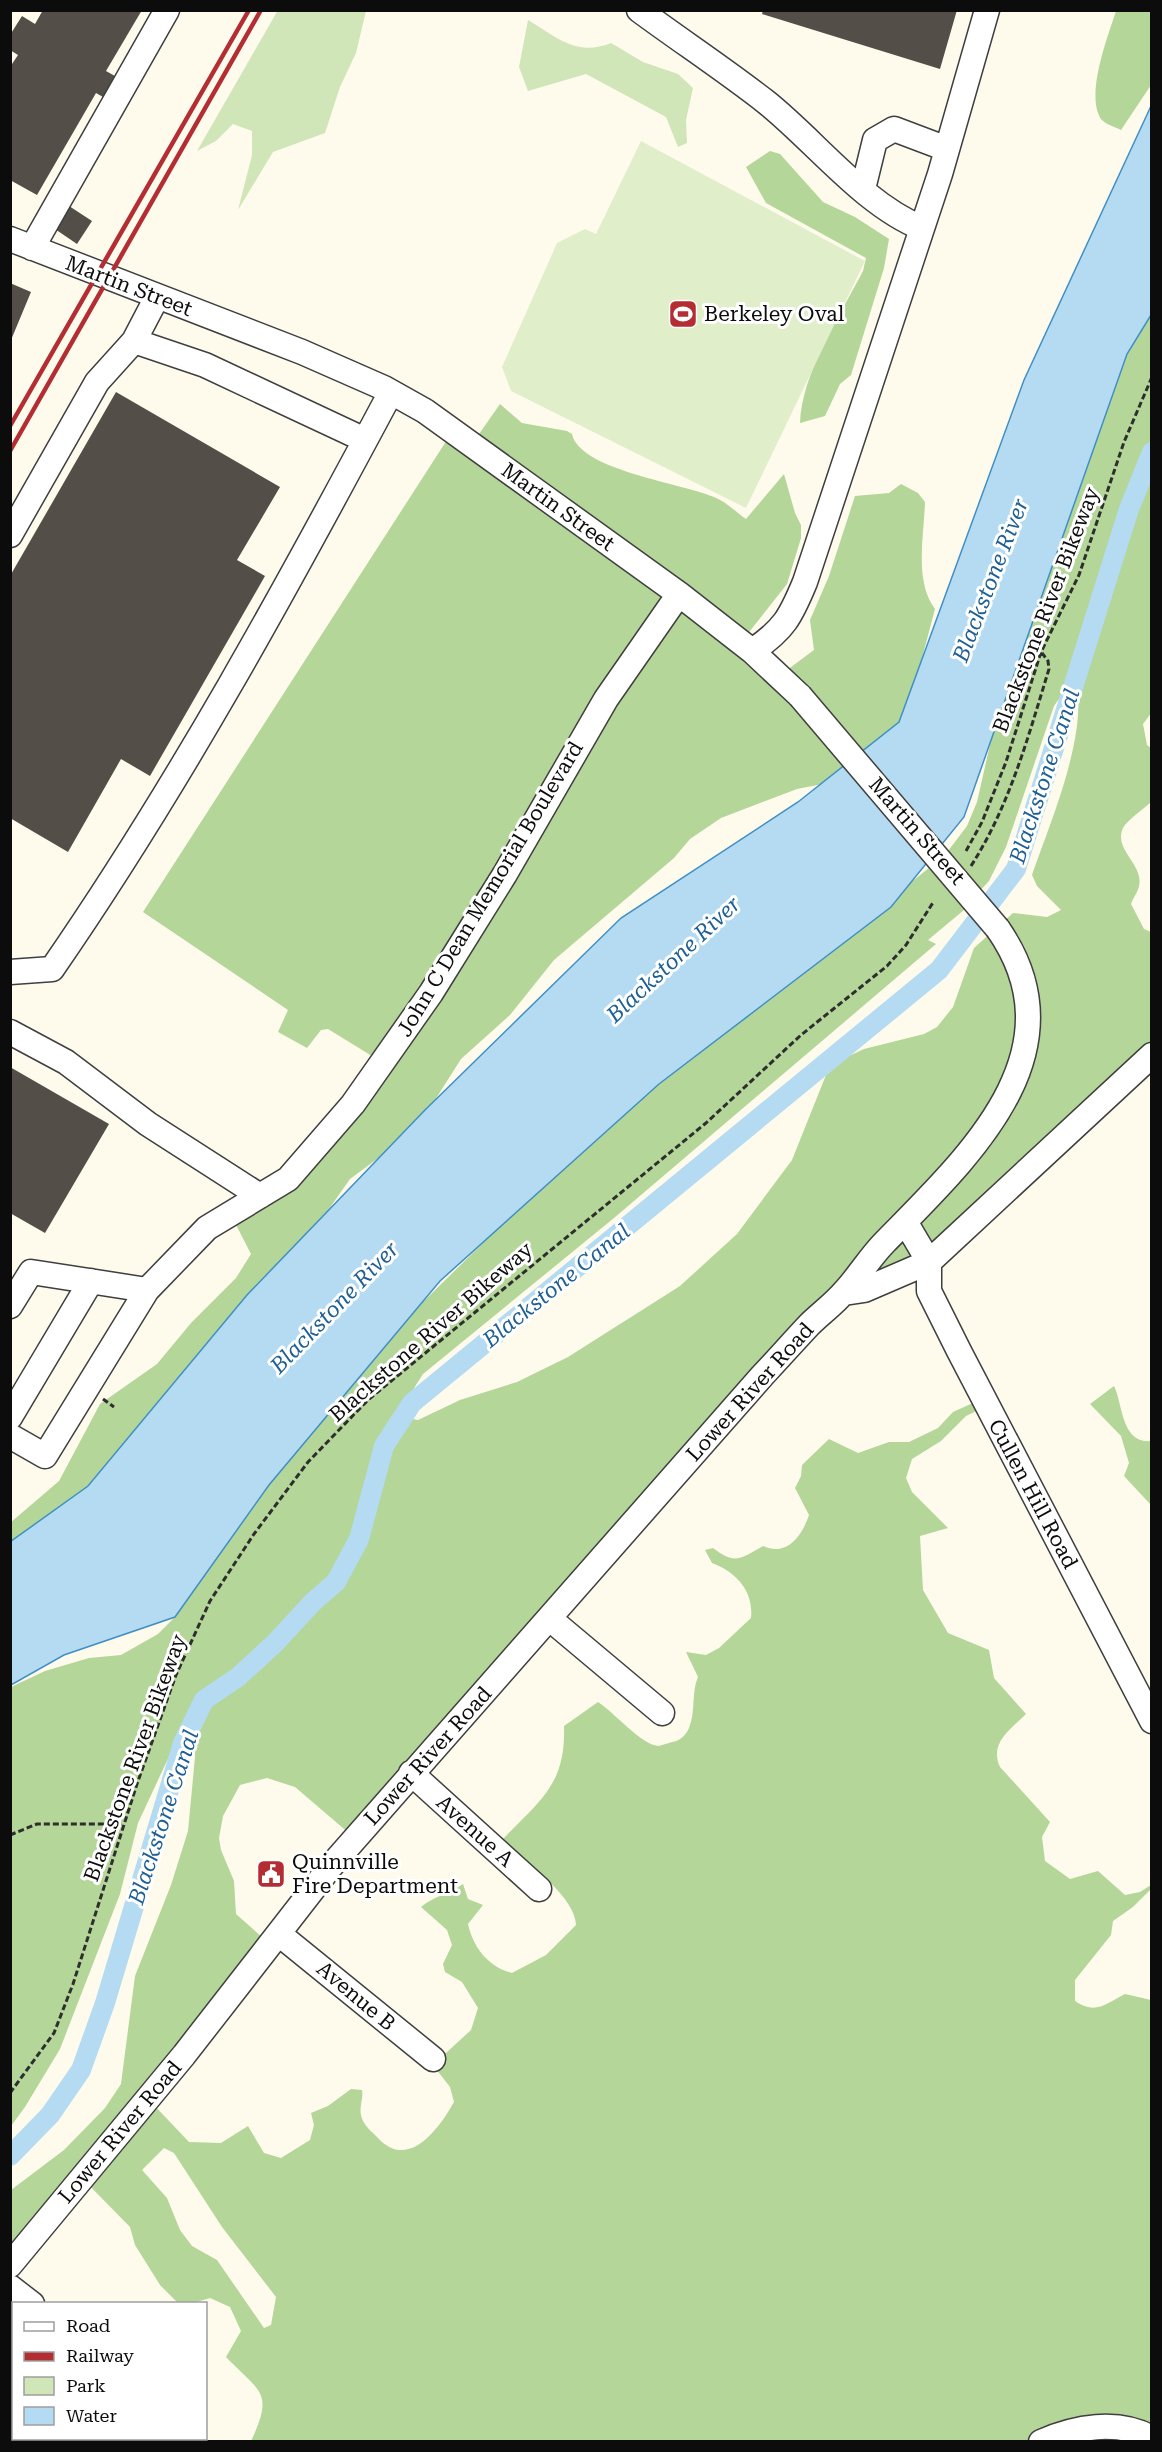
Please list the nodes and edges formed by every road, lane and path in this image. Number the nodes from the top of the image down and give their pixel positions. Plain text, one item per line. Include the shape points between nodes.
1 (167, 10) edge
2 (639, 10) edge
3 (987, 10) edge
4 (947, 149) junction
5 (863, 189) junction
6 (922, 228) junction
7 (21, 244) edge
8 (157, 297) junction
9 (134, 342) junction
10 (1152, 377) edge
11 (390, 392) junction
12 (365, 440) junction
13 (10, 535) edge
14 (679, 594) junction
15 (752, 651) junction
16 (1041, 652) junction
17 (966, 851) dead end
18 (960, 881) junction
19 (934, 901) dead end
20 (999, 929) joint
21 (10, 972) edge
22 (10, 1032) edge
23 (1150, 1058) edge
24 (260, 1196) junction
25 (906, 1223) junction
26 (929, 1263) junction
27 (92, 1281) junction
28 (147, 1290) junction
29 (844, 1293) junction
30 (10, 1306) edge
31 (10, 1417) edge
32 (10, 1436) edge
33 (550, 1619) junction
34 (662, 1713) dead end
35 (1152, 1721) edge
36 (411, 1773) junction
37 (124, 1824) junction
38 (10, 1835) edge
39 (539, 1889) dead end
40 (279, 1934) junction
41 (433, 2059) dead end
42 (10, 2093) edge
43 (10, 2265) edge
44 (10, 2287) edge
45 (29, 2302) edge
46 (1152, 2438) edge
47 (1041, 2442) edge

1 - 7 street
2 - 5 street via 766,103
3 - 4 street
4 - 5 street via 894,129 875,140
4 - 6 street
5 - 6 street
6 - 15 street via 791,616 774,637
7 - 8 street, Martin Street
8 - 9 street
8 - 11 street, Martin Street via 302,352
9 - 12 street via 205,365
9 - 13 street via 98,382
10 - 16 path, Blackstone River Bikeway via 1124,442 1079,575
11 - 12 street
11 - 14 street, Martin Street via 425,411
12 - 21 street via 222,701 109,887 52,969
14 - 15 street, Martin Street
14 - 24 street, John C Dean Memorial Boulevard via 606,699 505,874 400,1039 312,1154 288,1179
15 - 18 street, Martin Street, bridge via 800,696
16 - 17 path, Blackstone River Bikeway via 1006,762
16 - 18 path via 1049,669 1016,778 984,845
18 - 20 street, Martin Street, bridge
19 - 37 path, Blackstone River Bikeway via 906,945 887,966 801,1035 706,1123 368,1400 308,1462 210,1601 176,1675
20 - 25 street, Lower River Road via 1022,973 1026,1044 1009,1092 974,1149
22 - 24 street via 66,1062 148,1124
23 - 26 street, Lower River Road
24 - 28 street, John C Dean Memorial Boulevard via 207,1228
25 - 26 street
25 - 29 street, Lower River Road via 884,1243
26 - 29 street, Lower River Road via 864,1290
26 - 35 street, Cullen Hill Road via 929,1291
27 - 28 street
27 - 30 street via 31,1272
27 - 31 street
28 - 32 street, John C Dean Memorial Boulevard via 45,1456
29 - 33 street, Lower River Road via 809,1324 762,1376
33 - 34 street
33 - 36 street, Lower River Road
36 - 39 street, Avenue A
36 - 40 street, Lower River Road
37 - 38 path via 36,1824
37 - 42 path, Blackstone River Bikeway via 54,2033
40 - 41 street, Avenue B
40 - 43 street, Lower River Road
44 - 45 street
46 - 47 street via 1123,2429 1094,2427 1061,2433

